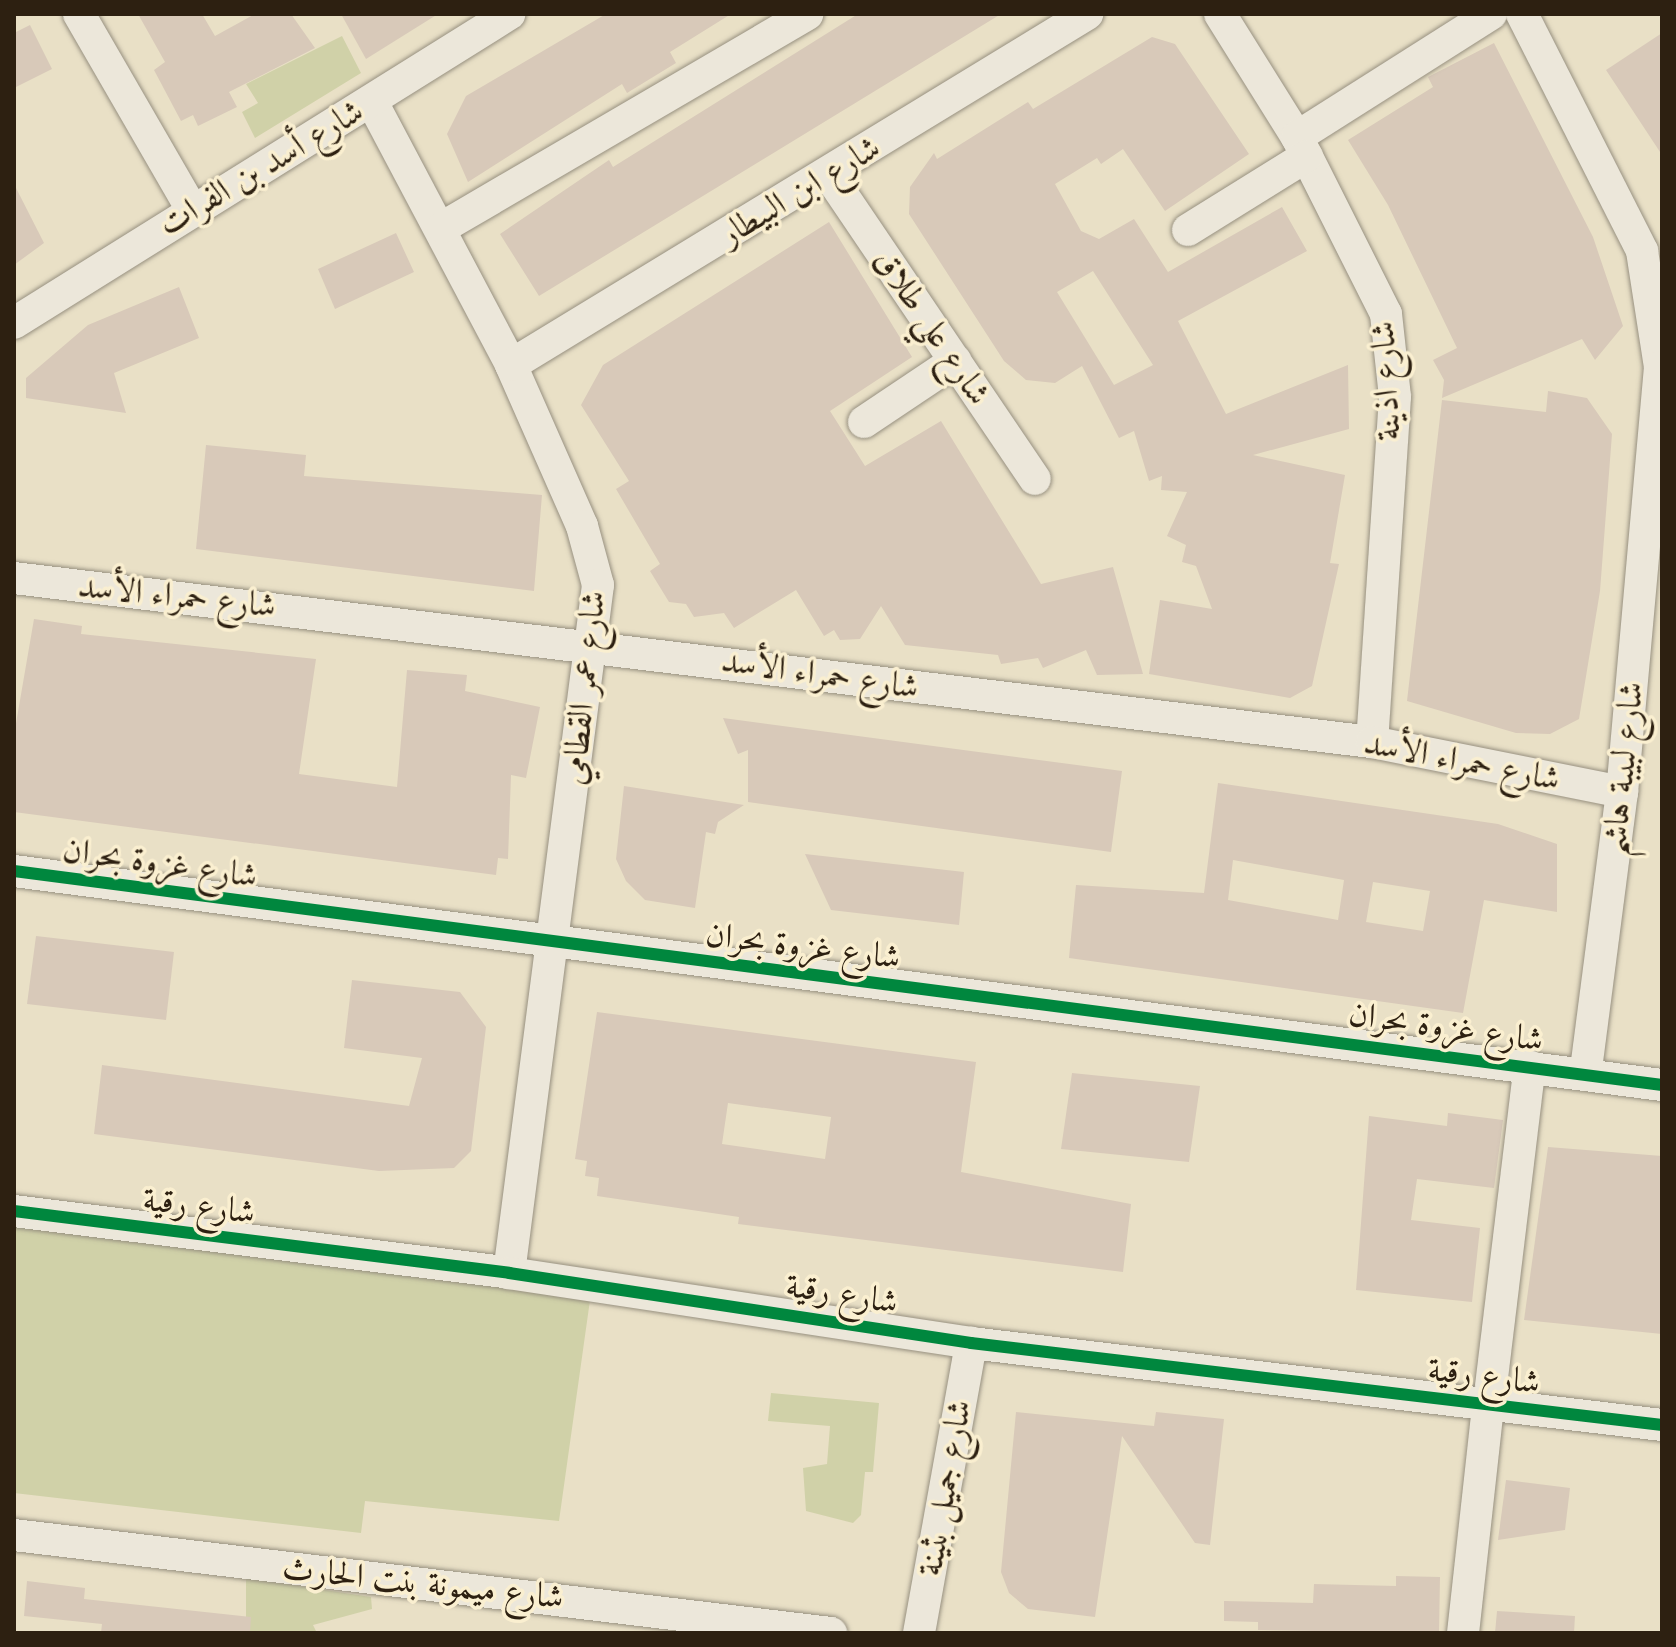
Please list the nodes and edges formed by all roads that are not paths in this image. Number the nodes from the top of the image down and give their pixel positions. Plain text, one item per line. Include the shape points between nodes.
1 (79, 14) edge
2 (807, 14) edge
3 (1087, 14) edge
4 (1220, 14) edge
5 (1491, 14) edge
6 (1522, 14) edge
7 (498, 17) edge
8 (372, 102) junction
9 (1302, 146) junction
10 (829, 175) junction
11 (191, 208) junction
12 (443, 227) junction
13 (1188, 230) dead end
14 (14, 323) edge
15 (955, 361) junction
16 (511, 365) junction
17 (864, 422) dead end
18 (1035, 479) dead end
19 (14, 578) edge
20 (595, 643) junction
21 (1372, 742) junction
22 (1622, 792) junction
23 (14, 871) edge
24 (551, 943) junction
25 (1530, 1066) junction
26 (1585, 1075) junction
27 (1662, 1085) edge
28 (14, 1193) edge
29 (14, 1211) edge
30 (511, 1264) junction
31 (971, 1343) junction
32 (1490, 1395) junction
33 (1662, 1405) edge
34 (1662, 1425) edge
35 (14, 1535) edge
36 (671, 1621) edge
37 (831, 1633) edge
38 (919, 1633) edge
39 (1463, 1633) edge

1 - 11 street
2 - 12 street
3 - 10 street, شارع ابن البيطار
4 - 9 street, شارع اذينة
5 - 9 street
6 - 22 street, شارع لبيبة هاشم via 1627,212 1655,309 1660,412
7 - 8 street, شارع أسد بن الفرات
8 - 11 street, شارع أسد بن الفرات
8 - 12 street, شارع عمر القطامي
9 - 13 street
9 - 21 street, شارع اذينة via 1374,284 1391,347 1395,397
10 - 15 street, شارع علي طلاق
10 - 16 street, شارع ابن البيطار
11 - 14 street, شارع أسد بن الفرات
12 - 16 street, شارع عمر القطامي
15 - 17 street
15 - 18 street, شارع علي طلاق
16 - 20 street, شارع عمر القطامي via 594,561
19 - 20 street, شارع حمراء الأسد
20 - 21 street, شارع حمراء الأسد
20 - 24 street, شارع عمر القطامي
21 - 22 street, شارع حمراء الأسد
22 - 26 street, شارع لبيبة هاشم
23 - 24 street, شارع غزوة بحران
24 - 25 street, شارع غزوة بحران
24 - 30 street, شارع عمر القطامي
25 - 26 street, شارع غزوة بحران
25 - 32 street
26 - 27 street, شارع غزوة بحران
28 - 30 street, شارع رقية
29 - 30 street, شارع رقية
30 - 31 street, شارع رقية
30 - 32 street, شارع رقية
31 - 32 street, شارع رقية
31 - 38 street, شارع جميل بثينة
32 - 33 street, شارع رقية
32 - 34 street, شارع رقية
32 - 39 street
35 - 36 street, شارع ميمونة بنت الحارث
36 - 37 street, شارع ميمونة بنت الحارث

